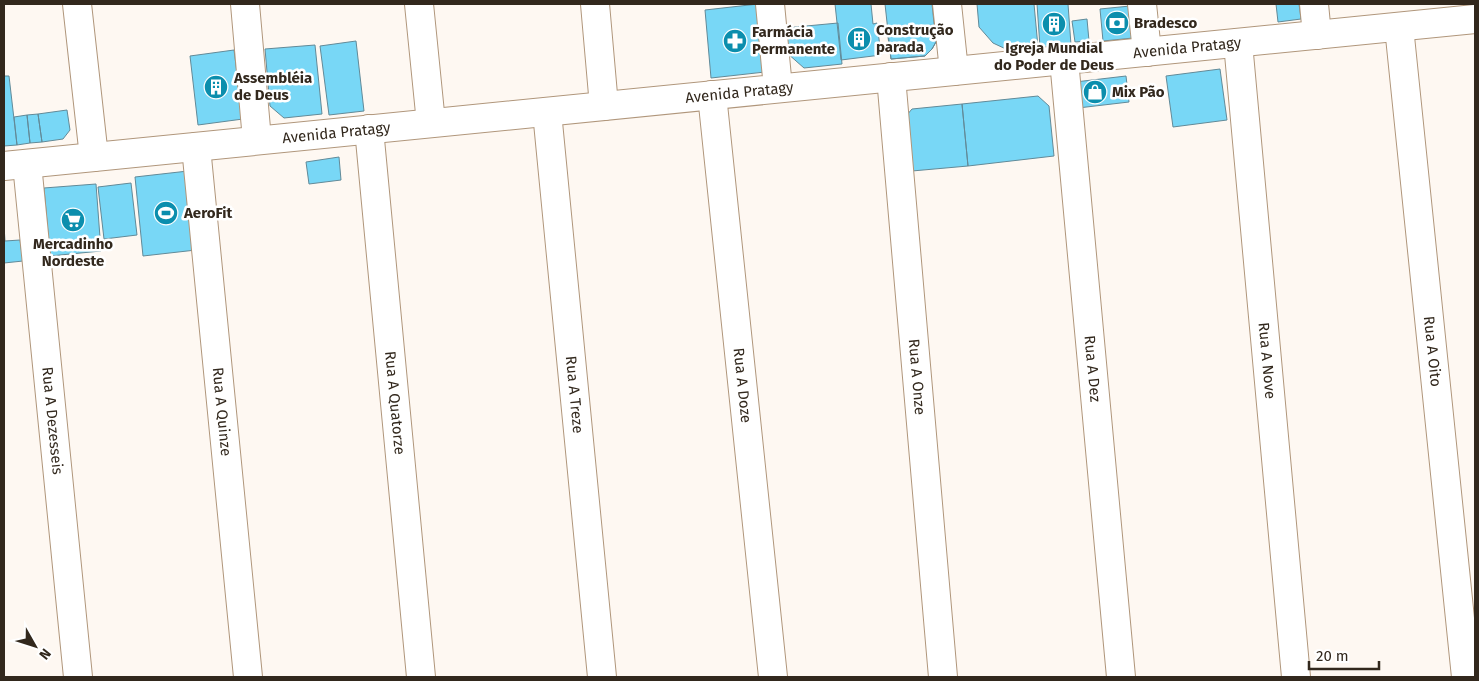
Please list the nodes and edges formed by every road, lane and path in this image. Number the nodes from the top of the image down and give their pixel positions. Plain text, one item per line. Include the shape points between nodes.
1 (77, 4) edge
2 (245, 4) edge
3 (419, 4) edge
4 (595, 4) edge
5 (770, 4) edge
6 (947, 4) edge
7 (1142, 4) edge
8 (1314, 4) edge
9 (1475, 19) edge
10 (1399, 27) junction
11 (1317, 35) junction
12 (1238, 43) junction
13 (1147, 52) junction
14 (1064, 60) junction
15 (954, 71) junction
16 (891, 77) junction
17 (778, 88) junction
18 (712, 95) junction
19 (604, 106) junction
20 (547, 112) junction
21 (431, 123) junction
22 (369, 129) junction
23 (257, 140) junction
24 (196, 147) junction
25 (94, 157) junction
26 (15, 165) edge
27 (78, 677) edge
28 (248, 677) edge
29 (421, 677) edge
30 (602, 677) edge
31 (773, 677) edge
32 (944, 677) edge
33 (1121, 677) edge
34 (1296, 677) edge
35 (1466, 677) edge

1 - 25 street
2 - 23 street
3 - 21 street
4 - 19 street
5 - 17 street
6 - 15 street
7 - 13 street
8 - 11 street
9 - 10 street, Avenida Pratagy
10 - 11 street, Avenida Pratagy
10 - 35 street, Rua A Oito
11 - 12 street, Avenida Pratagy
12 - 13 street, Avenida Pratagy
12 - 34 street, Rua A Nove
13 - 14 street, Avenida Pratagy
14 - 15 street, Avenida Pratagy
14 - 33 street, Rua A Dez
15 - 16 street, Avenida Pratagy
16 - 17 street, Avenida Pratagy
16 - 32 street, Rua A Onze
17 - 18 street, Avenida Pratagy
18 - 19 street, Avenida Pratagy
18 - 31 street, Rua A Doze
19 - 20 street, Avenida Pratagy
20 - 21 street, Avenida Pratagy
20 - 30 street, Rua A Treze
21 - 22 street, Avenida Pratagy
22 - 23 street, Avenida Pratagy
22 - 29 street, Rua A Quatorze
23 - 24 street, Avenida Pratagy
24 - 25 street, Avenida Pratagy
24 - 28 street, Rua A Quinze
25 - 26 street, Avenida Pratagy
26 - 27 street, Rua A Dezesseis

